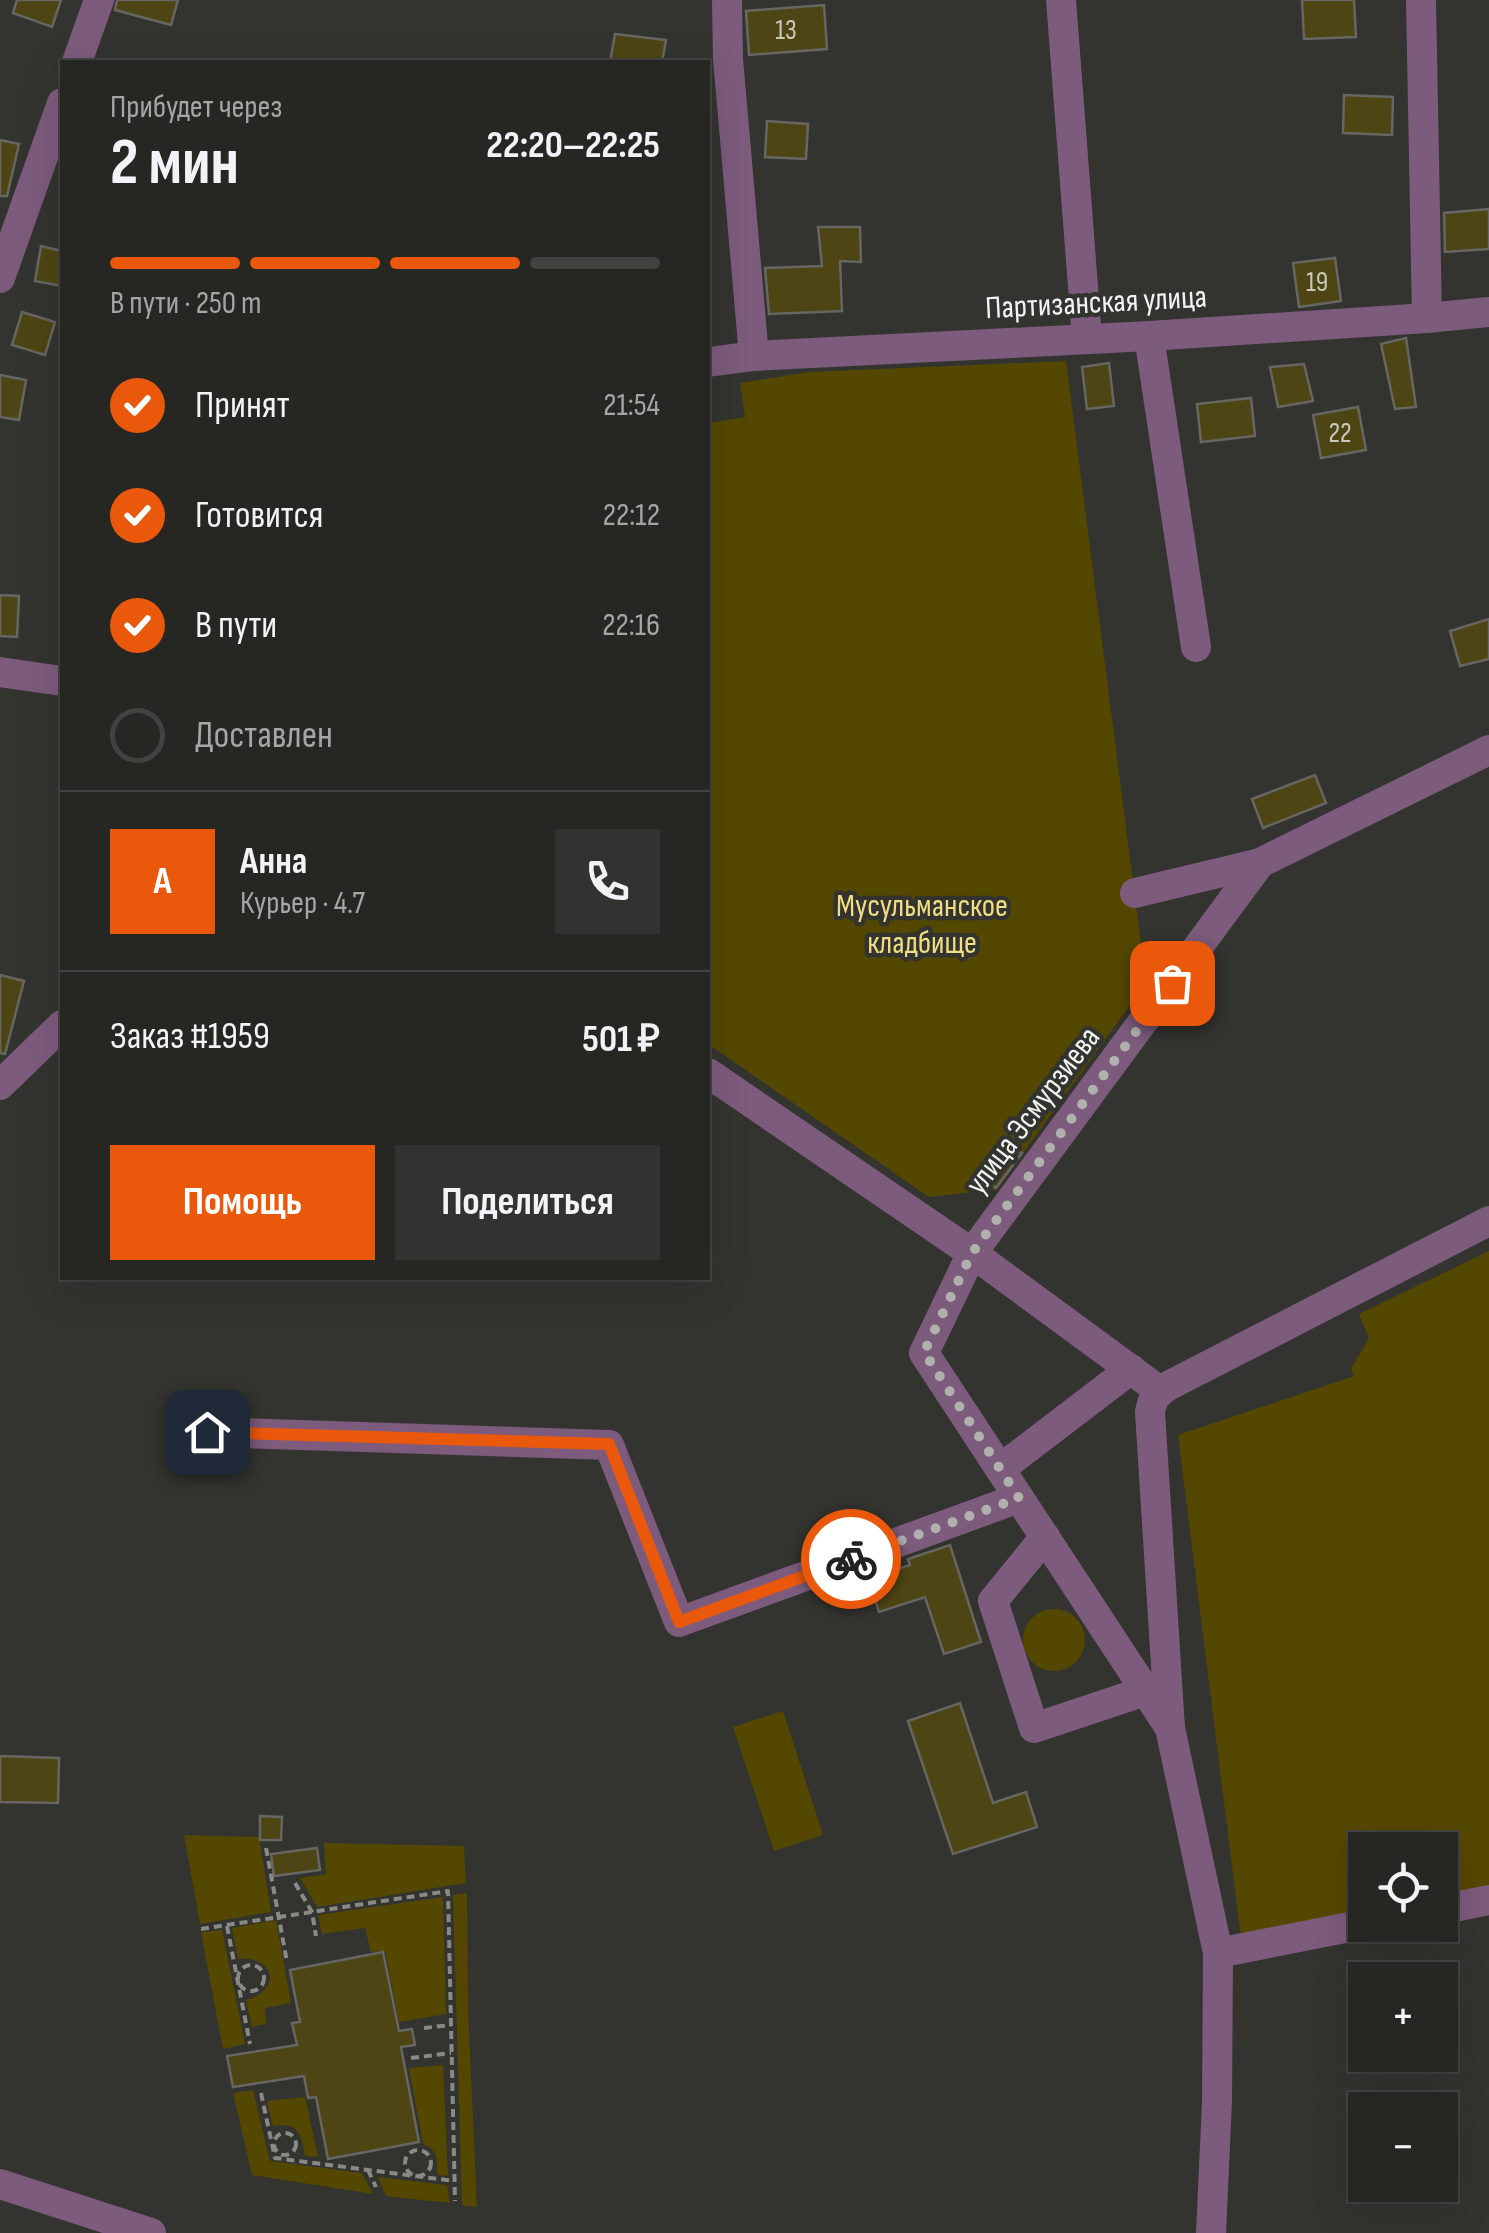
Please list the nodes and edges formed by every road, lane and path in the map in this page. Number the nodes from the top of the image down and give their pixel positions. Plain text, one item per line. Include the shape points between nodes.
1 (99, 0) edge
2 (726, 0) edge
3 (1061, 0) edge
4 (1421, 0) edge
5 (78, 60) edge
6 (60, 109) edge
7 (0, 278) edge
8 (1489, 312) edge
9 (1428, 318) junction
10 (1149, 336) junction
11 (1087, 339) junction
12 (754, 356) junction
13 (710, 362) edge
14 (1196, 647) dead end
15 (0, 672) edge
16 (60, 681) edge
17 (1489, 750) edge
18 (1260, 863) junction
19 (1135, 893) dead end
20 (60, 1028) edge
21 (710, 1074) edge
22 (0, 1085) edge
23 (1489, 1221) edge
24 (972, 1253) junction
25 (1130, 1369) junction
26 (1160, 1391) junction
27 (207, 1432) dead end
28 (1000, 1469) junction
29 (1019, 1498) junction
30 (1044, 1537) junction
31 (1145, 1691) junction
32 (1170, 1728) junction
33 (266, 1848) dead end
34 (295, 1883) dead end
35 (1489, 1900) edge
36 (1458, 1906) edge
37 (312, 1912) junction
38 (279, 1917) junction
39 (227, 1925) junction
40 (1348, 1927) edge
41 (202, 1929) dead end
42 (316, 1936) dead end
43 (1218, 1954) junction
44 (287, 1962) dead end
45 (238, 1981) junction
46 (451, 2025) junction
47 (424, 2028) dead end
48 (250, 2044) dead end
49 (452, 2054) junction
50 (411, 2058) dead end
51 (261, 2093) dead end
52 (275, 2150) joint
53 (368, 2170) junction
54 (414, 2176) junction
55 (454, 2181) junction
56 (0, 2184) edge
57 (376, 2187) dead end
58 (455, 2202) dead end
59 (142, 2232) edge
60 (1212, 2233) edge

1 - 5 street
2 - 12 street
3 - 11 street
4 - 9 street
6 - 7 street
8 - 9 street, Партизанская улица
9 - 10 street, Партизанская улица
10 - 11 street, Партизанская улица
10 - 14 street
11 - 12 street, Партизанская улица
12 - 13 street, Партизанская улица
15 - 16 street
17 - 18 street, улица Эсмурзиева
18 - 19 street
18 - 24 street, улица Эсмурзиева
20 - 22 street
21 - 24 street
23 - 26 street
24 - 25 street
24 - 28 street, улица Эсмурзиева via 924,1352
25 - 26 street
25 - 28 street
26 - 32 street via 1150,1412
27 - 29 street via 609,1444 679,1622
28 - 29 street
29 - 30 street
30 - 31 street
30 - 31 street via 992,1601 1034,1728
31 - 32 street
32 - 43 street
33 - 38 path
34 - 37 path
35 - 36 street
37 - 38 path
37 - 42 path
37 - 46 path via 448,1892
38 - 39 path
38 - 44 path
39 - 41 path
39 - 45 path
40 - 43 street
43 - 60 street
45 - 45 path via 255,1990 263,1973 247,1965
45 - 48 path
46 - 47 path
46 - 49 path
49 - 50 path
49 - 55 path
51 - 53 path via 275,2158
52 - 52 path via 280,2134 294,2138 291,2154
53 - 54 path
53 - 57 path
54 - 54 path via 404,2164 418,2150 431,2165
54 - 55 path
55 - 58 path
56 - 59 street

